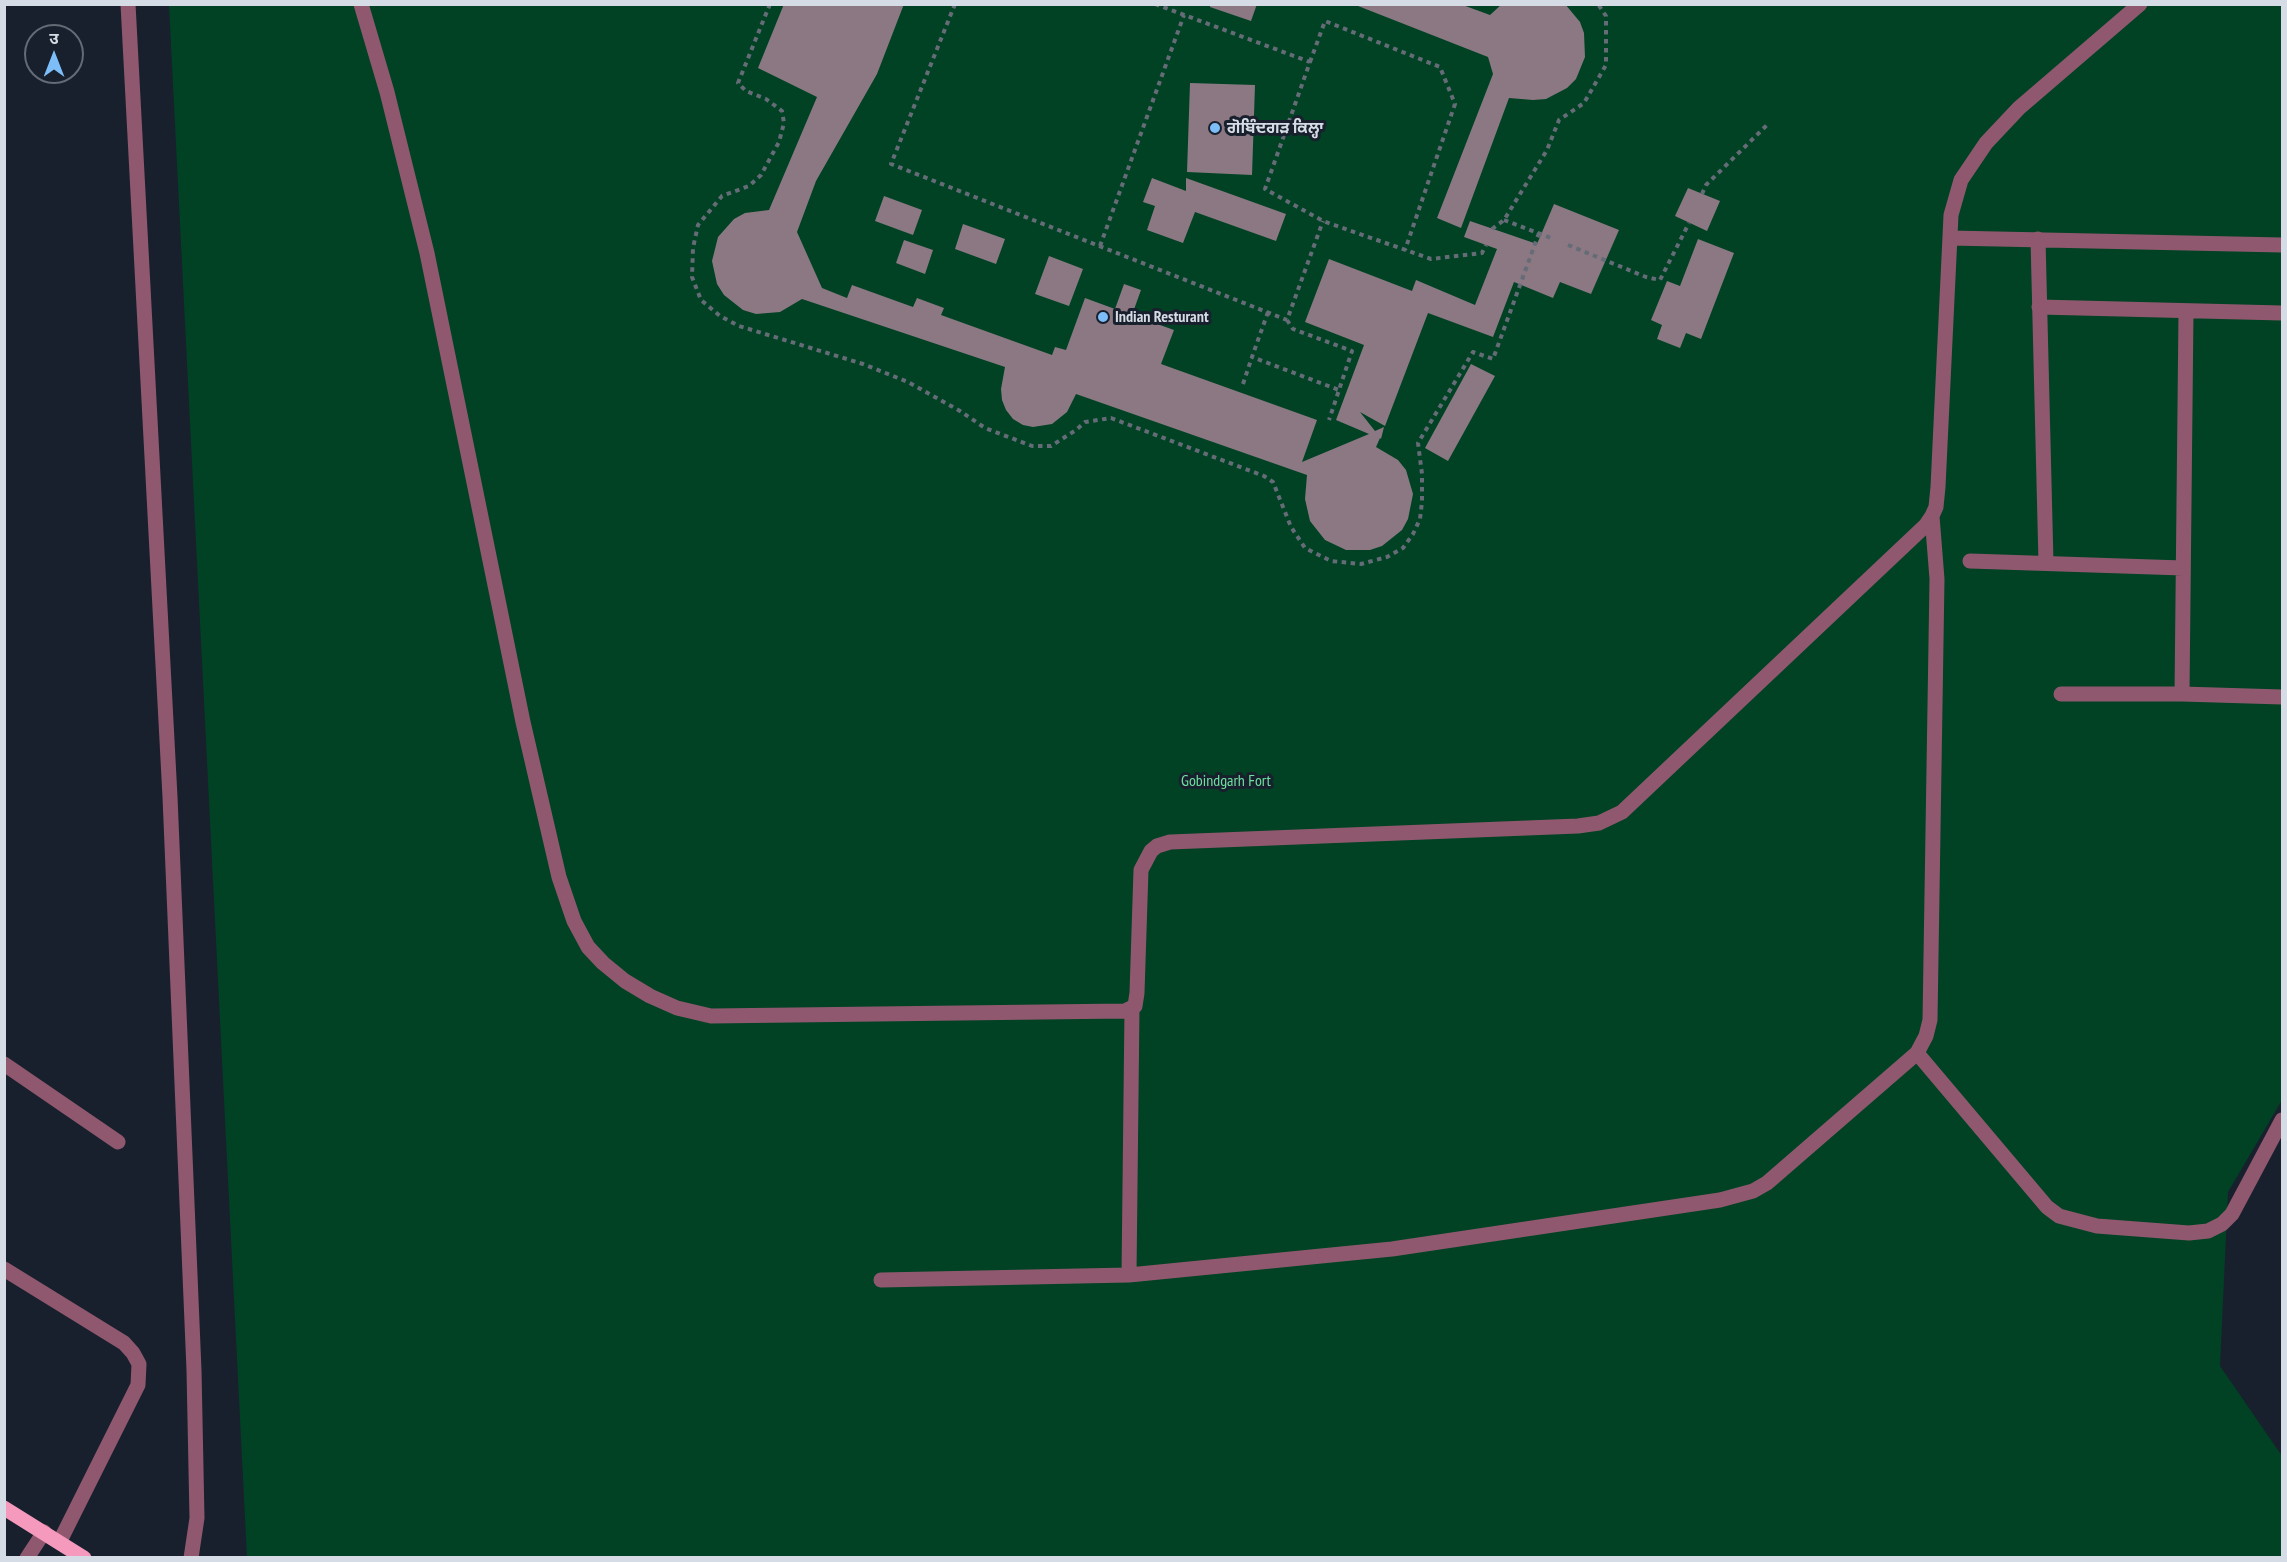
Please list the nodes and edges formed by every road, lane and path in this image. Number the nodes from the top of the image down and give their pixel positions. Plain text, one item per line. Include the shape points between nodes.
1 (128, 4) edge
2 (361, 4) edge
3 (770, 4) edge
4 (956, 4) edge
5 (1155, 4) edge
6 (1598, 4) edge
7 (2140, 4) edge
8 (1184, 15) junction
9 (1310, 63) junction
10 (1767, 125) dead end
11 (1702, 194) dead end
12 (1323, 220) junction
13 (1504, 220) junction
14 (1689, 223) dead end
15 (1492, 229) dead end
16 (1539, 233) junction
17 (1551, 238) dead end
18 (1950, 238) junction
19 (2038, 239) junction
20 (1486, 245) dead end
21 (1568, 245) dead end
22 (2283, 245) edge
23 (1100, 246) junction
24 (1406, 250) junction
25 (2039, 307) junction
26 (2186, 311) junction
27 (1268, 312) junction
28 (2283, 313) edge
29 (1287, 320) junction
30 (1252, 357) junction
31 (1243, 384) dead end
32 (1339, 390) junction
33 (1329, 420) dead end
34 (1932, 516) junction
35 (1970, 561) dead end
36 (2046, 563) junction
37 (2183, 567) junction
38 (2061, 694) dead end
39 (2182, 694) junction
40 (2283, 697) edge
41 (1132, 1008) junction
42 (1917, 1053) junction
43 (4, 1064) edge
44 (2283, 1120) edge
45 (118, 1142) dead end
46 (4, 1269) edge
47 (1129, 1275) junction
48 (881, 1280) dead end
49 (4, 1508) edge
50 (44, 1532) junction
51 (60, 1541) junction
52 (27, 1557) edge
53 (84, 1557) edge
54 (191, 1557) edge

1 - 54 street via 170,797 193,1346 197,1518
2 - 41 street via 427,253 523,722 559,877 574,921 588,946 625,981 650,996 711,1016 1119,1012
3 - 16 path via 738,83 782,111 780,142 761,175 749,186 722,196 698,225 692,277 701,300 739,326 908,382 985,428 1032,446 1051,446 1085,422 1111,418 1264,476 1273,482 1291,527 1305,548 1331,561 1361,564 1380,560 1403,548 1413,534 1422,502 1418,443 1473,352 1493,359
4 - 23 path via 891,164
5 - 8 path
6 - 13 path via 1606,16 1606,65 1584,103 1559,120 1547,150
7 - 18 street via 2019,108 1986,143 1960,180
8 - 9 path
8 - 23 path
9 - 12 path via 1265,189
9 - 24 path via 1325,21 1440,67 1455,104
10 - 11 path via 1706,185
12 - 24 path
12 - 29 path
13 - 15 path
13 - 16 path
14 - 21 path via 1660,280
16 - 17 path
18 - 19 street
18 - 34 street via 1938,487
19 - 22 street
19 - 25 street
20 - 24 path via 1482,253 1431,259
23 - 27 path
25 - 26 street
25 - 36 street
26 - 28 street
26 - 37 street
27 - 29 path
27 - 30 path
29 - 32 path via 1293,329 1352,351
30 - 31 path
30 - 32 path
32 - 33 path
34 - 41 street via 1631,805 1599,823 1170,842 1157,846 1150,851 1141,870 1137,993
34 - 42 street via 1937,579 1930,1020
35 - 36 street
36 - 37 street
37 - 39 street
38 - 39 street
39 - 40 street
41 - 47 street
42 - 44 street via 2047,1207 2059,1216 2097,1226 2189,1233 2208,1231 2222,1224 2232,1214
42 - 47 street via 1767,1183 1741,1195 1392,1250
43 - 45 street
46 - 51 street via 124,1343 139,1365 138,1385
47 - 48 street
49 - 50 main road
50 - 51 main road
50 - 52 street
51 - 53 main road

